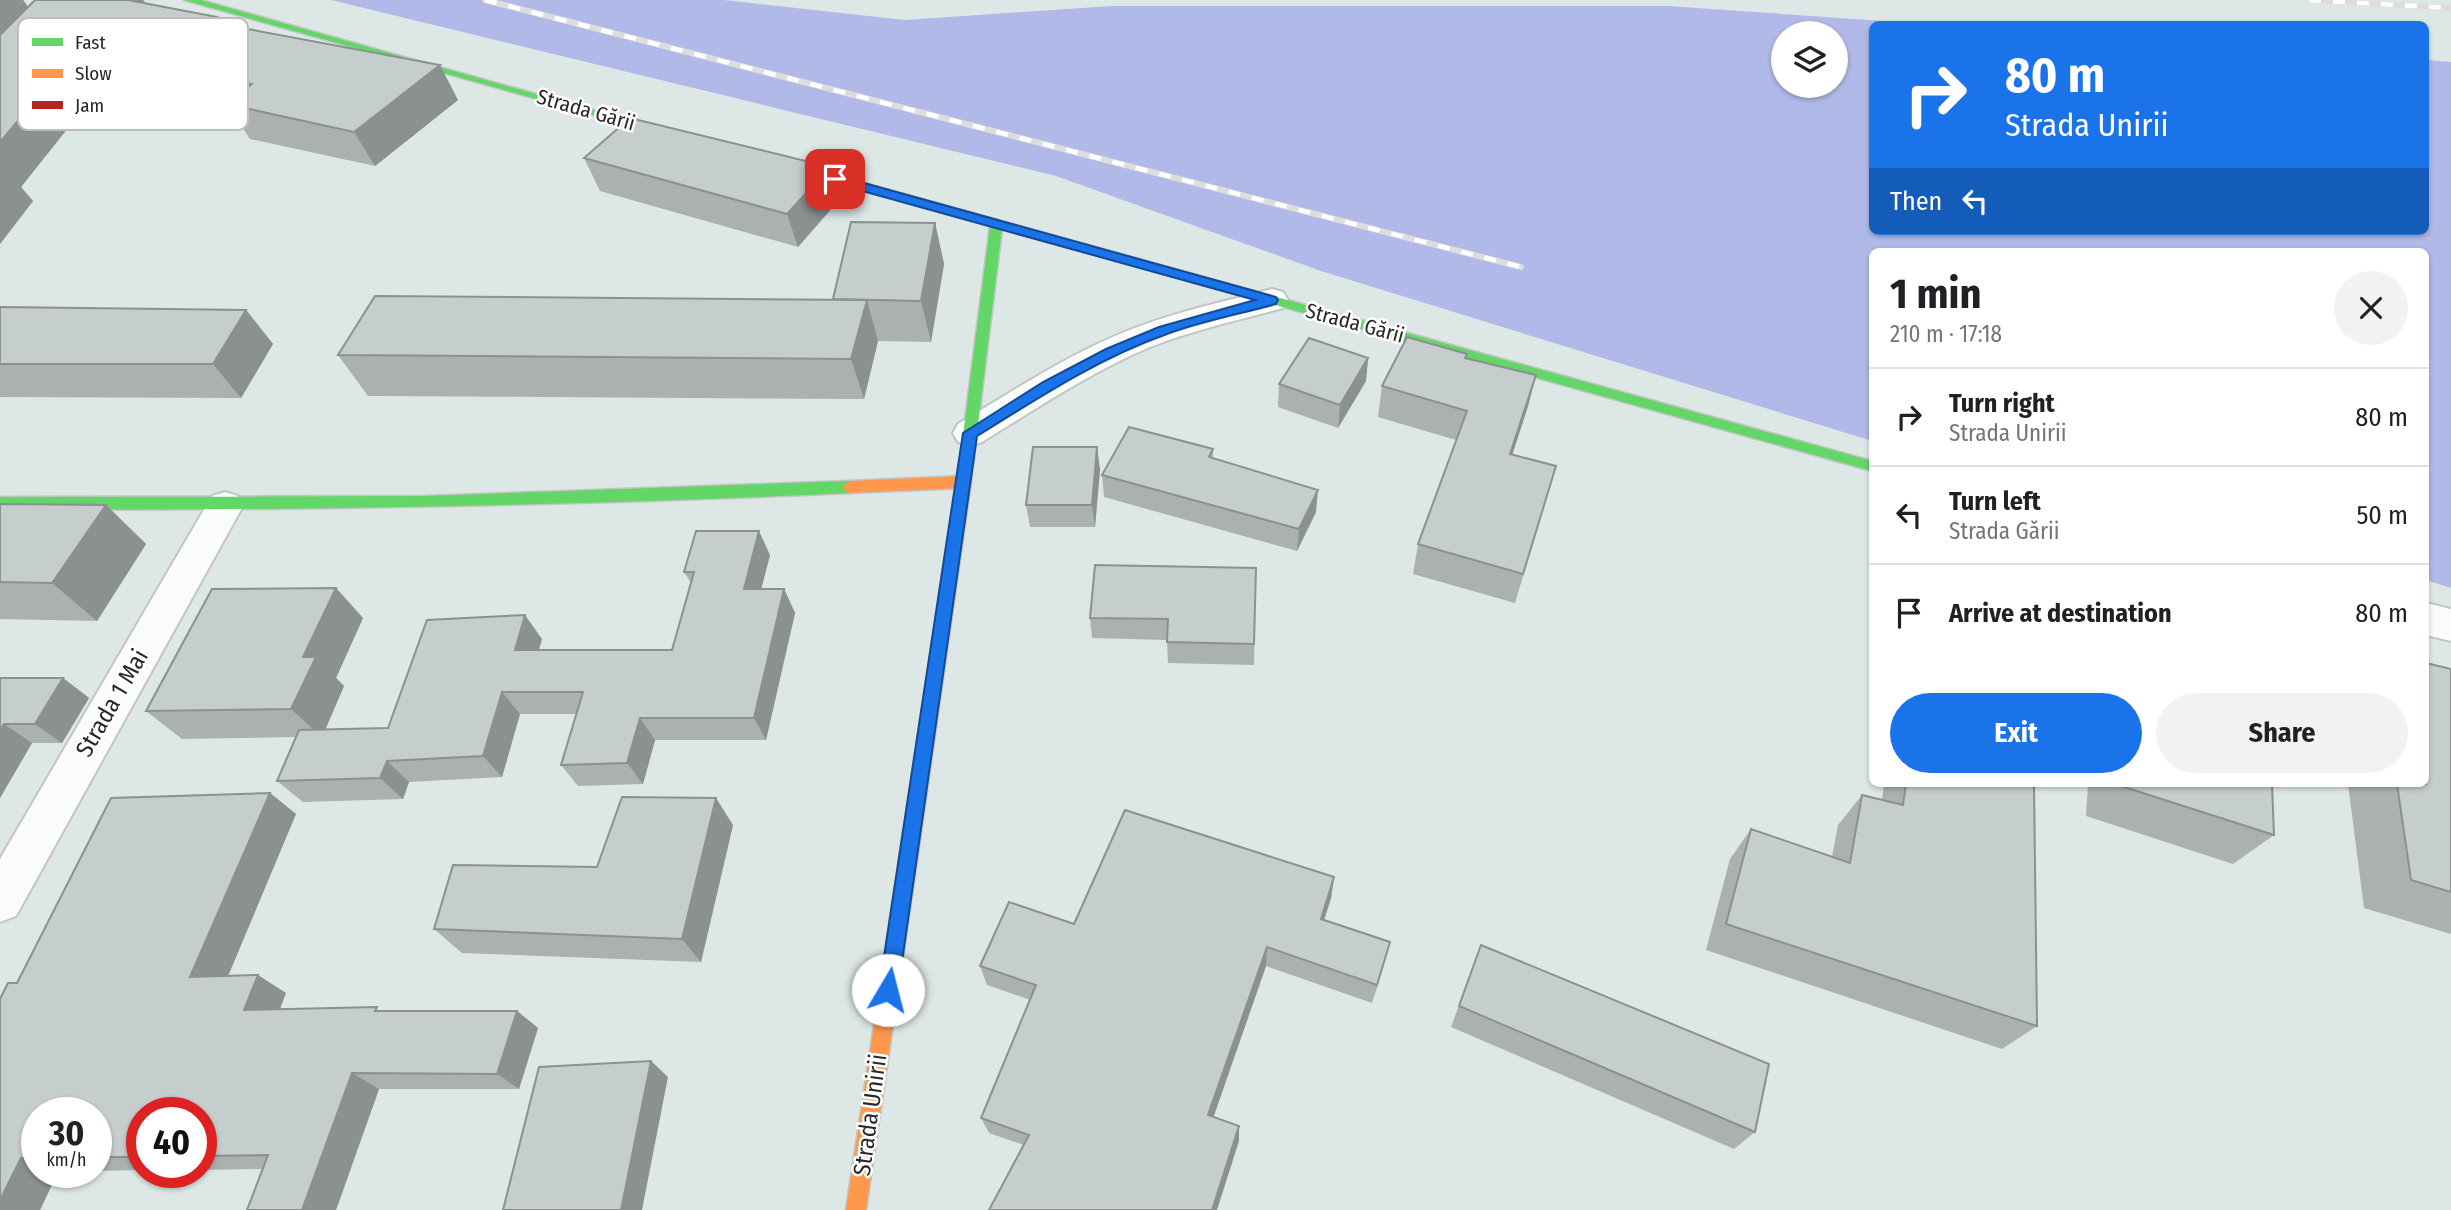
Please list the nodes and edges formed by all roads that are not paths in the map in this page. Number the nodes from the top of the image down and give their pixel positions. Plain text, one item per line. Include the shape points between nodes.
1 (189, 0) edge
2 (687, 138) edge
3 (767, 160) edge
4 (996, 224) junction
5 (1272, 300) junction
6 (970, 433) junction
7 (1869, 465) edge
8 (964, 482) junction
9 (0, 503) edge
10 (225, 506) junction
11 (2429, 620) edge
12 (2451, 625) edge
13 (0, 901) edge
14 (856, 1210) edge

1 - 2 street, Strada Gării
3 - 4 street, Strada Gării
4 - 5 street, Strada Gării
4 - 6 street, Strada Unirii
5 - 6 street via 1164,330 1111,352
5 - 7 street, Strada Gării
6 - 8 street, Strada Unirii
8 - 10 street via 608,499
8 - 14 street, Strada Unirii
9 - 10 street
10 - 13 street, Strada 1 Mai
11 - 12 street

